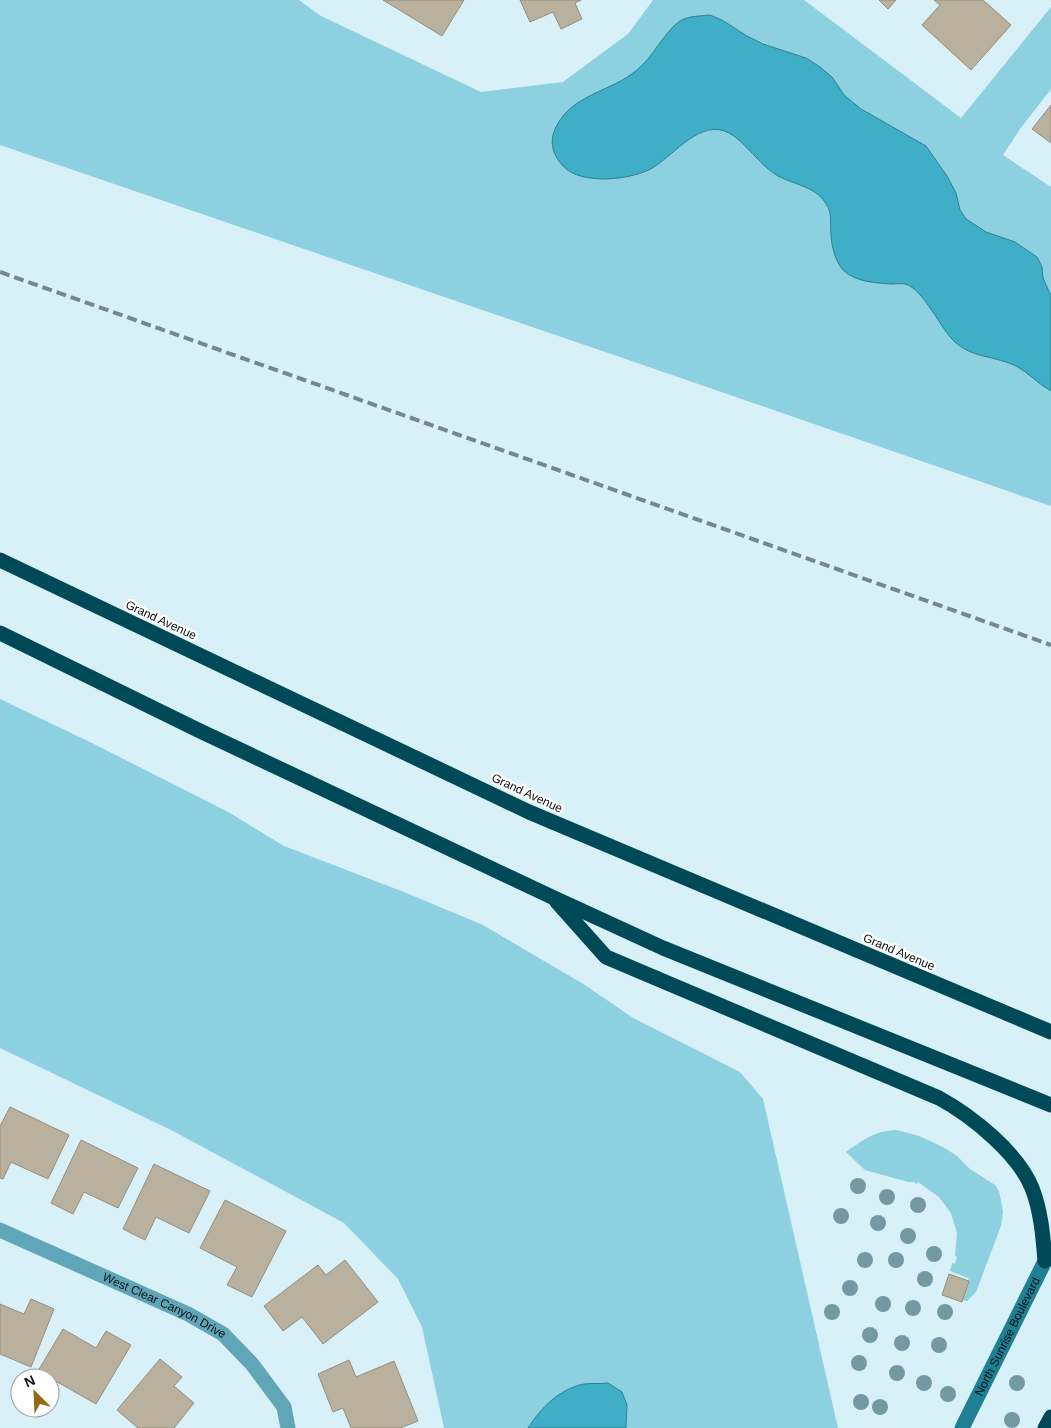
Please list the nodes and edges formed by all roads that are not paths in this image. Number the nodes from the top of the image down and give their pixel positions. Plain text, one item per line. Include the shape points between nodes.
1 (0, 560) edge
2 (0, 633) edge
3 (552, 897) junction
4 (1051, 1032) edge
5 (1051, 1105) edge
6 (0, 1230) edge
7 (1051, 1244) edge
8 (1045, 1261) junction
9 (1051, 1408) edge
10 (1051, 1417) edge
11 (288, 1428) edge
12 (962, 1428) edge
13 (1044, 1428) edge

1 - 4 highway, Grand Avenue via 529,812
2 - 3 highway
3 - 5 highway via 664,948
3 - 8 highway via 606,957 939,1098 967,1115 1008,1152 1028,1180 1041,1222
6 - 11 street, West Clear Canyon Drive via 188,1314 223,1334 252,1364 284,1407
7 - 8 street, North Sunrise Boulevard
8 - 12 street, North Sunrise Boulevard
9 - 13 street
10 - 13 highway

